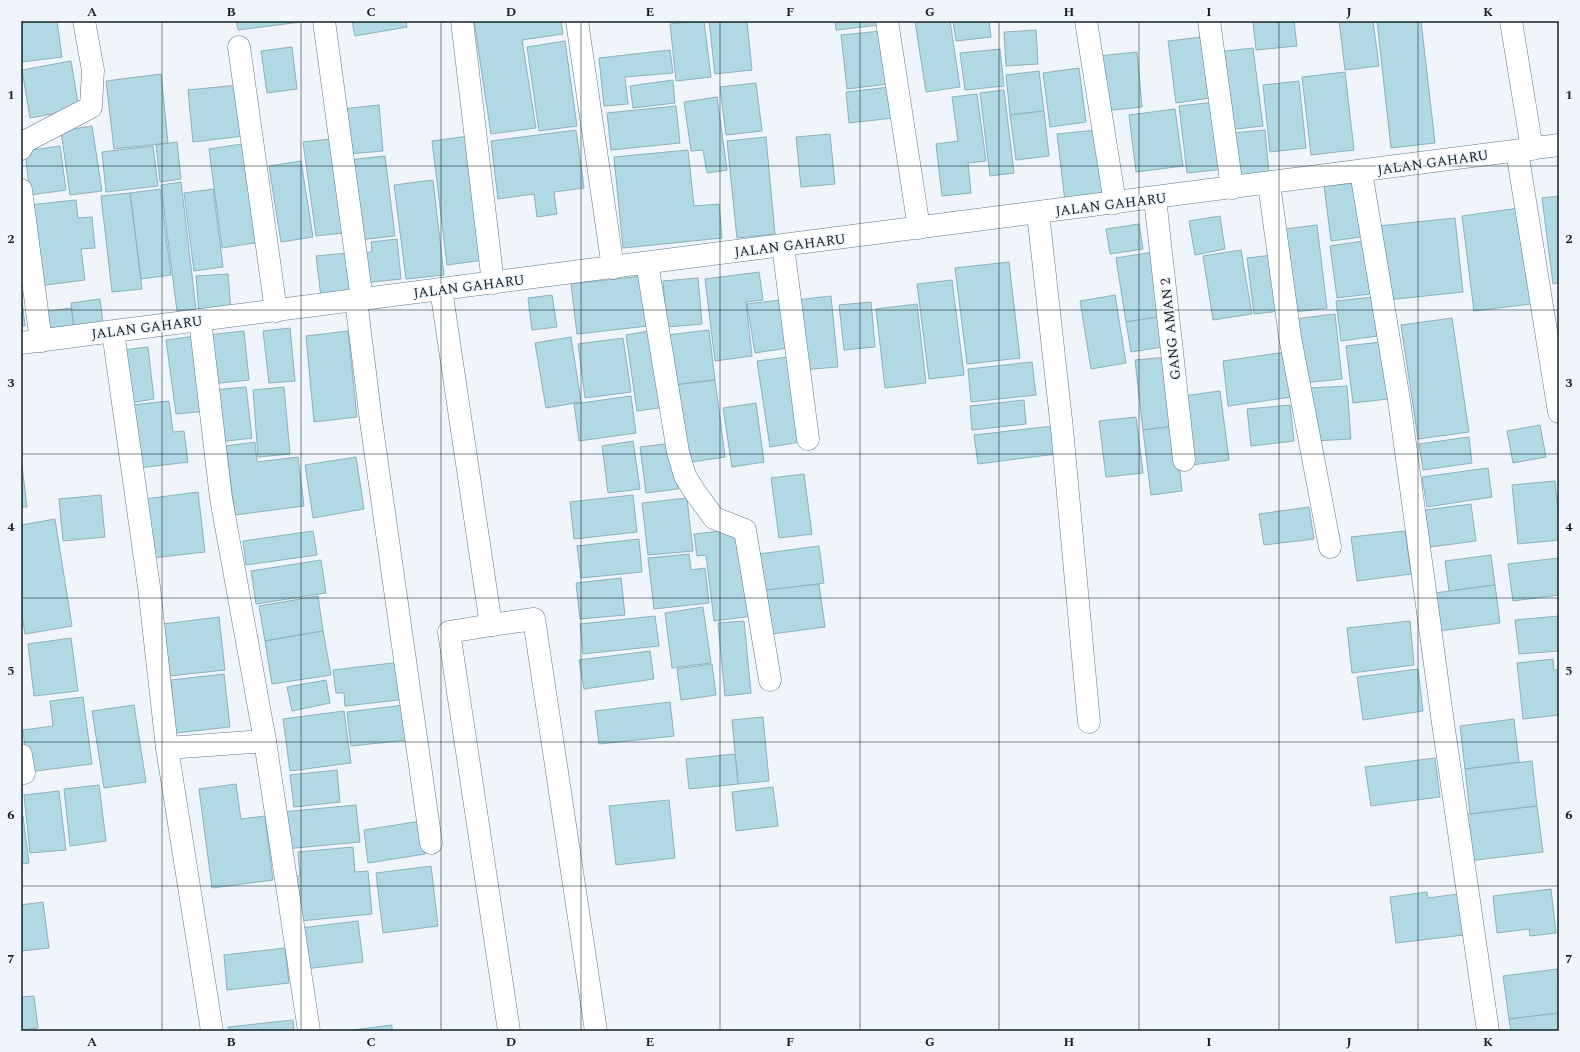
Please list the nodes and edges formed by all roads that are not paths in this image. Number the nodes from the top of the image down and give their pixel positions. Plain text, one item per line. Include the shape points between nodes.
1 (84, 21) edge
2 (324, 21) edge
3 (462, 21) edge
4 (577, 21) edge
5 (887, 21) edge
6 (1086, 21) edge
7 (1209, 21) edge
8 (1511, 21) edge
9 (239, 47) dead end
10 (1559, 145) edge
11 (21, 149) edge
12 (1524, 150) junction
13 (1361, 172) junction
14 (1270, 184) junction
15 (1232, 188) junction
16 (21, 190) edge
17 (1155, 198) junction
18 (1115, 203) junction
19 (1038, 213) junction
20 (919, 228) junction
21 (783, 246) junction
22 (647, 263) junction
23 (613, 268) junction
24 (493, 283) junction
25 (441, 289) junction
26 (359, 300) junction
27 (276, 310) junction
28 (200, 320) junction
29 (113, 332) junction
30 (31, 342) edge
31 (1559, 412) edge
32 (808, 439) dead end
33 (1184, 460) dead end
34 (1330, 546) dead end
35 (491, 625) junction
36 (770, 680) dead end
37 (1089, 722) dead end
38 (265, 741) junction
39 (168, 748) junction
40 (431, 844) dead end
41 (212, 1031) edge
42 (309, 1031) edge
43 (509, 1031) edge
44 (596, 1031) edge
45 (1488, 1031) edge

1 - 11 street via 93,70 91,107 24,142
2 - 26 street
3 - 24 street
4 - 23 street
5 - 20 street
6 - 18 street
7 - 15 street
8 - 12 street
9 - 27 street
10 - 12 street, JALAN GAHARU
12 - 13 street, JALAN GAHARU
12 - 31 street
13 - 14 street, JALAN GAHARU
13 - 45 street via 1399,400
14 - 15 street, JALAN GAHARU
14 - 34 street via 1290,337
15 - 17 street, JALAN GAHARU
16 - 30 street
17 - 18 street, JALAN GAHARU
17 - 33 street, GANG AMAN 2
18 - 19 street, JALAN GAHARU
19 - 20 street, JALAN GAHARU
19 - 37 street via 1062,429
20 - 21 street, JALAN GAHARU
21 - 22 street, JALAN GAHARU
21 - 32 street
22 - 23 street, JALAN GAHARU
22 - 36 street via 678,452 685,476 714,518 745,530
23 - 24 street, JALAN GAHARU
24 - 25 street, JALAN GAHARU
25 - 26 street, JALAN GAHARU
25 - 35 street
26 - 27 street, JALAN GAHARU
26 - 40 street via 374,443
27 - 28 street, JALAN GAHARU
28 - 29 street, JALAN GAHARU
28 - 38 street via 221,498
29 - 30 street, JALAN GAHARU
29 - 39 street via 149,587
35 - 43 street via 449,632
35 - 44 street via 534,619
38 - 39 street
38 - 42 street
39 - 41 street

